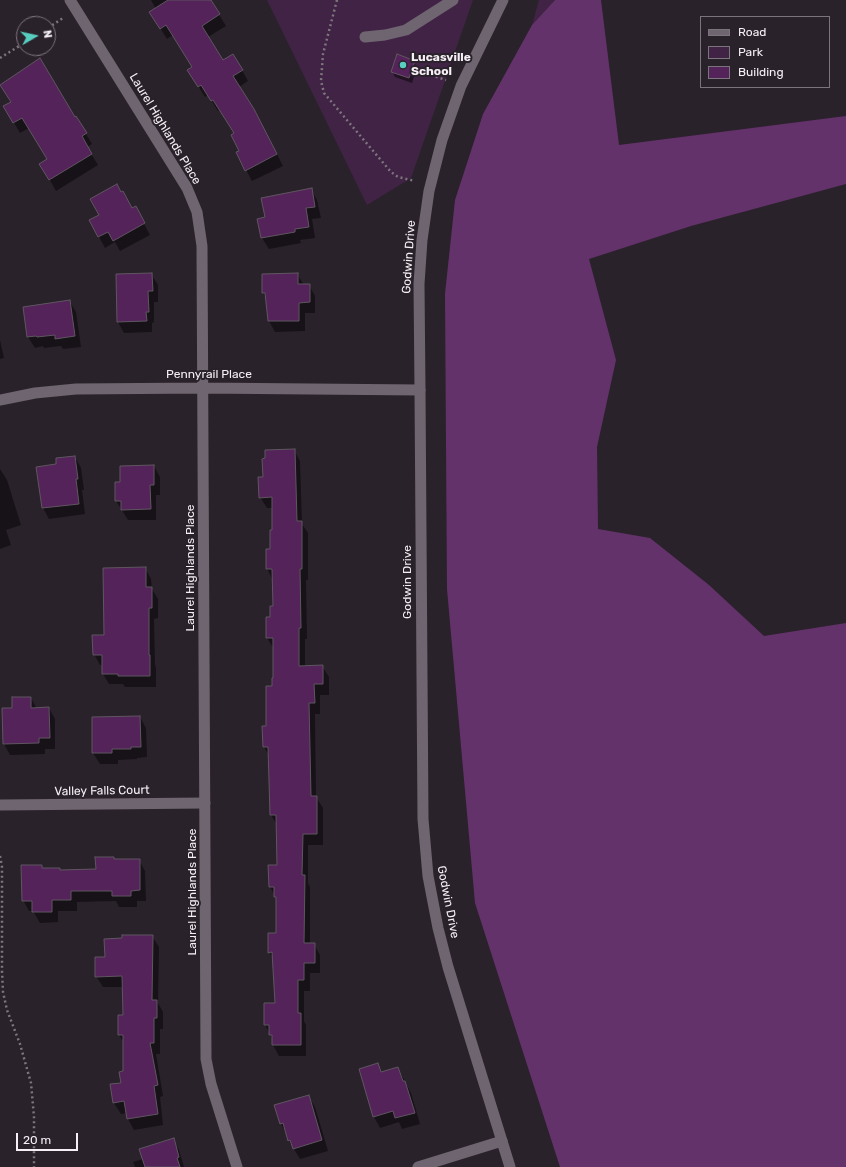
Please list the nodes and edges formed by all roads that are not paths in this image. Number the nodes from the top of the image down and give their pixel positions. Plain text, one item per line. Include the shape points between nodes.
1 (70, 0) edge
2 (452, 0) edge
3 (503, 0) edge
4 (365, 37) dead end
5 (203, 388) junction
6 (420, 390) junction
7 (0, 400) edge
8 (205, 802) junction
9 (0, 805) edge
10 (502, 1141) junction
11 (237, 1167) edge
12 (418, 1167) edge
13 (510, 1167) edge

1 - 5 street, Laurel Highlands Place via 187,188 197,212 202,246
2 - 4 street via 406,30
3 - 6 street, Godwin Drive via 461,86 430,184 421,255
5 - 6 street, Pennyrail Place
5 - 7 street, Pennyrail Place via 76,389
5 - 8 street, Laurel Highlands Place
6 - 10 street, Godwin Drive via 423,819 428,876 448,967
8 - 9 street, Valley Falls Court
8 - 11 street, Laurel Highlands Place via 206,1059 211,1084
10 - 12 street
10 - 13 street, Godwin Drive

